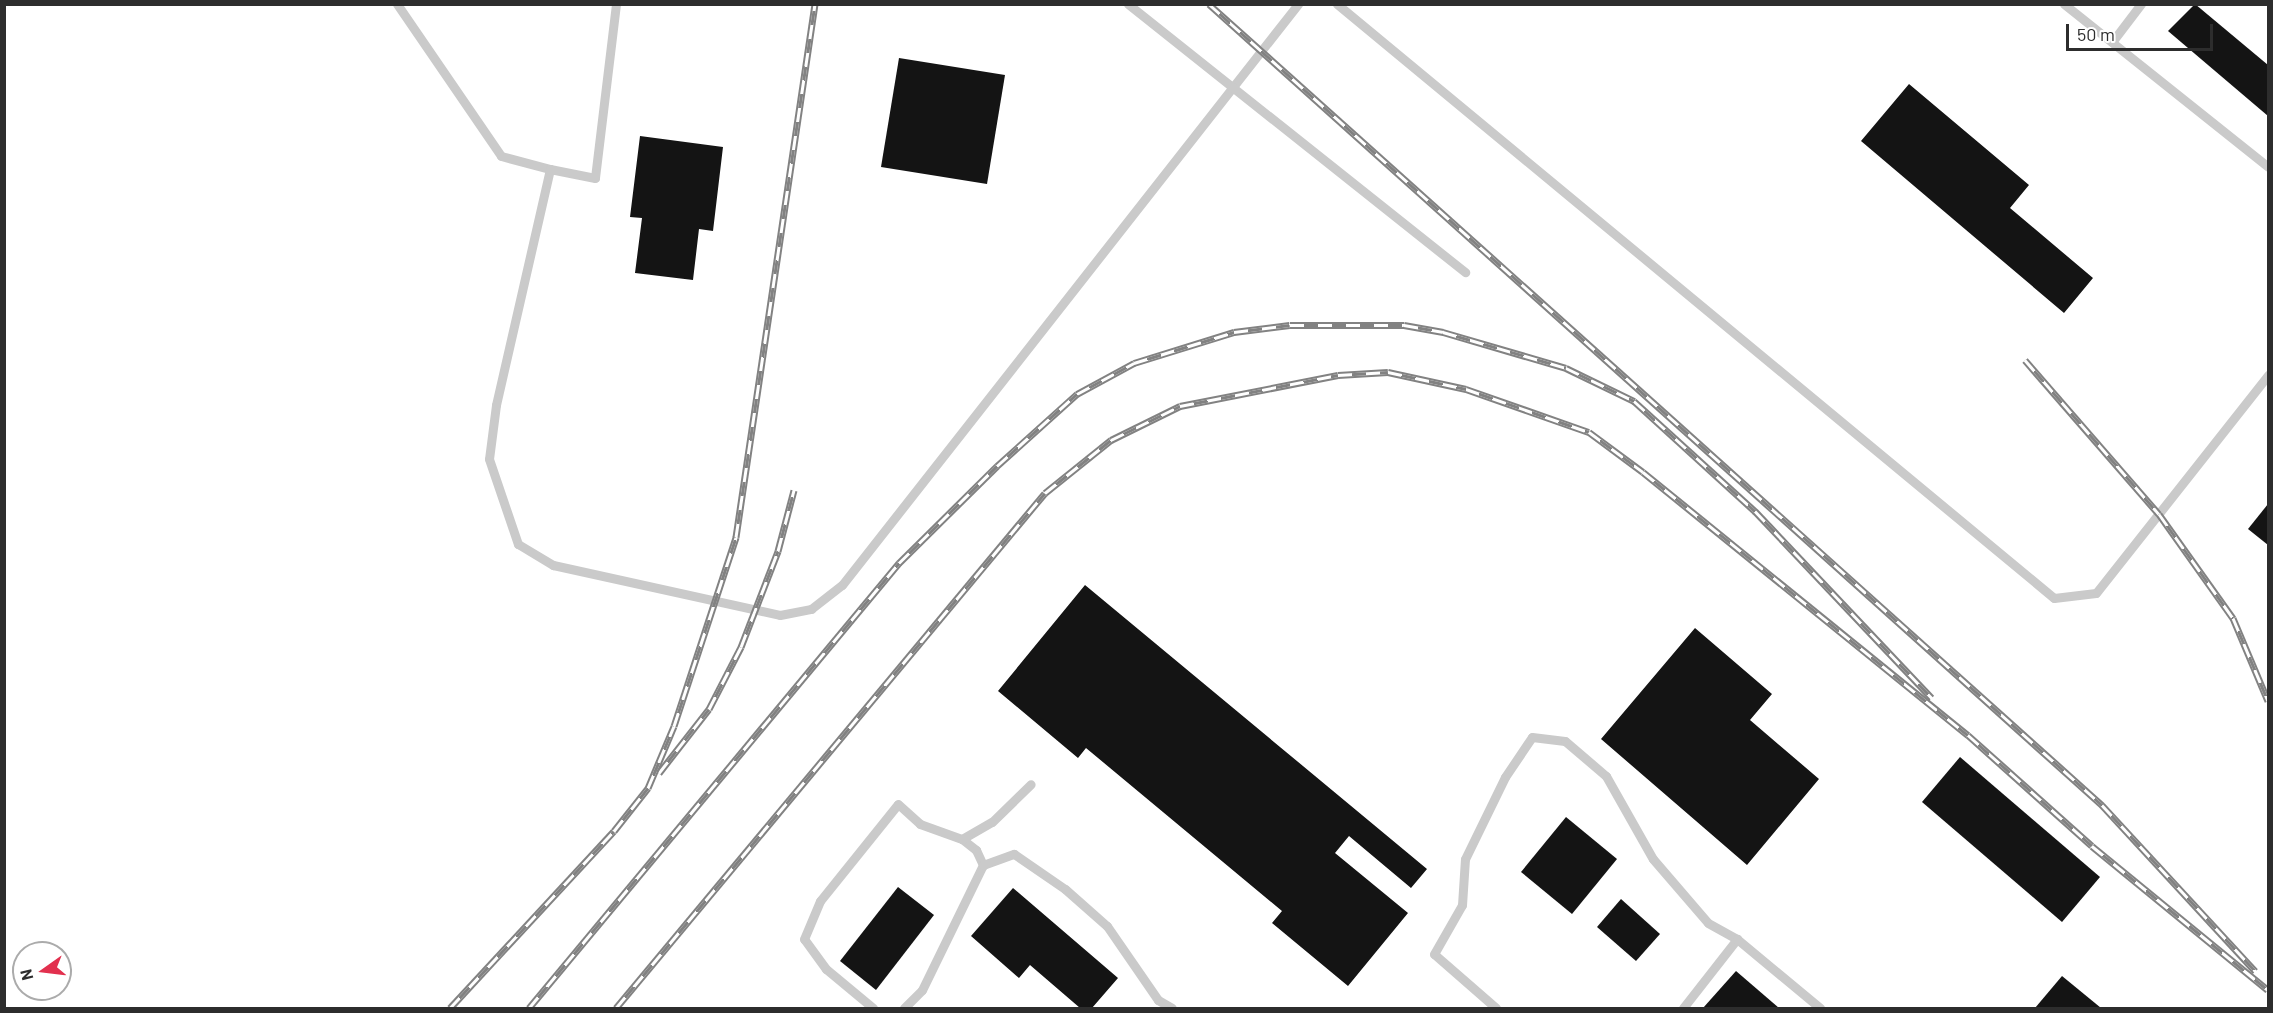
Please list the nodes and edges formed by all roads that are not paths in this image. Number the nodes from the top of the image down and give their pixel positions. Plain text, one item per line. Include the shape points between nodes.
1 (397, 4) edge
2 (616, 4) edge
3 (1128, 4) edge
4 (1298, 4) edge
5 (1336, 4) edge
6 (2064, 4) edge
7 (2141, 4) edge
8 (2112, 42) junction
9 (1231, 86) junction
10 (2268, 167) edge
11 (550, 169) junction
12 (1464, 272) dead end
13 (2268, 375) edge
14 (1031, 784) dead end
15 (962, 839) junction
16 (983, 865) junction
17 (1737, 939) junction
18 (873, 1008) edge
19 (904, 1008) edge
20 (1172, 1008) edge
21 (1496, 1008) edge
22 (1683, 1008) edge
23 (1820, 1008) edge

1 - 11 lane via 501,156
2 - 11 lane via 595,178
3 - 9 lane
4 - 9 lane
5 - 13 lane via 2054,598 2096,593
6 - 8 lane
7 - 8 lane
8 - 10 lane
9 - 11 lane via 842,585 811,609 780,615 553,565 518,544 489,459 496,405
9 - 12 lane
14 - 15 lane via 992,822
15 - 16 lane via 976,850
15 - 18 lane via 920,824 898,804 820,900 804,939 826,969
16 - 19 lane via 922,990
16 - 20 lane via 1014,854 1065,889 1107,926 1158,1000
17 - 21 lane via 1708,923 1653,859 1606,776 1564,741 1532,736 1505,777 1465,859 1462,905 1434,954
17 - 22 lane
17 - 23 lane

